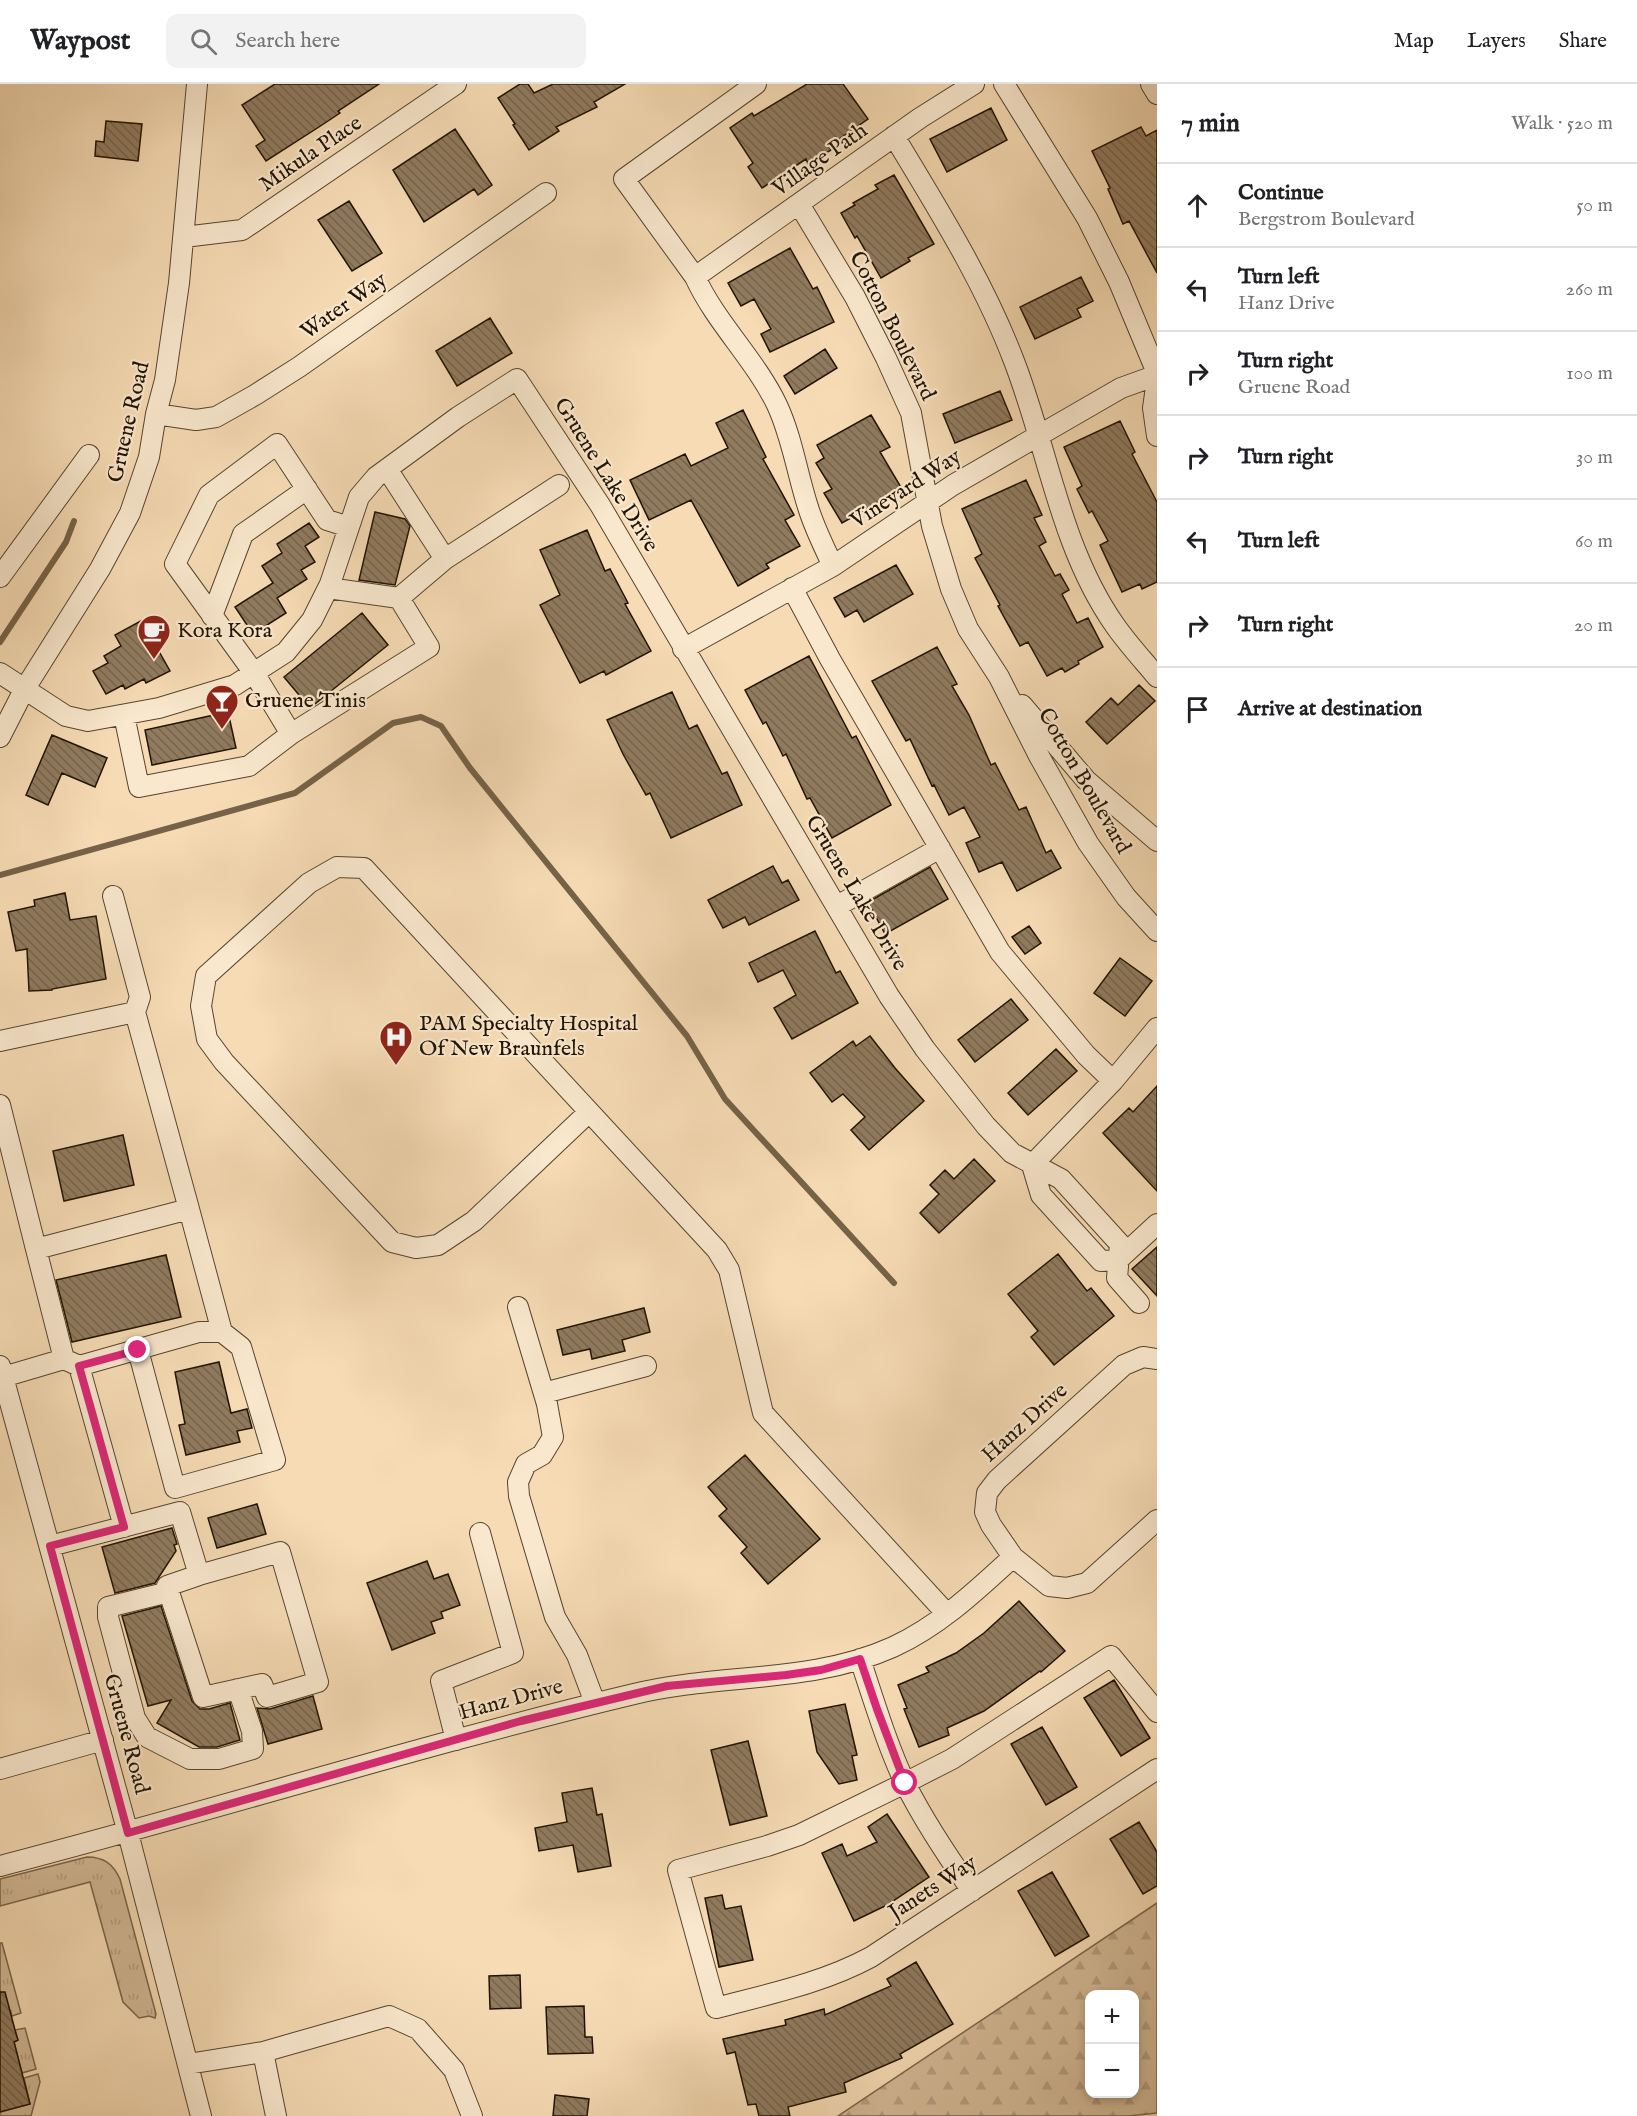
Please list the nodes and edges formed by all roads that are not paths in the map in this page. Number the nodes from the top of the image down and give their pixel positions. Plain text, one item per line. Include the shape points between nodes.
1 (197, 84) edge
2 (456, 84) edge
3 (756, 84) edge
4 (974, 84) edge
5 (1004, 84) edge
6 (1151, 84) edge
7 (1157, 94) edge
8 (894, 136) junction
9 (546, 193) dead end
10 (799, 204) junction
11 (184, 237) junction
12 (695, 277) junction
13 (1157, 374) edge
14 (1157, 380) edge
15 (156, 414) junction
16 (1039, 436) junction
17 (1157, 436) edge
18 (88, 455) dead end
19 (387, 469) junction
20 (560, 485) dead end
21 (307, 489) junction
22 (928, 501) junction
23 (349, 527) junction
24 (445, 559) junction
25 (833, 566) junction
26 (0, 577) edge
27 (328, 588) junction
28 (792, 588) junction
29 (399, 598) junction
30 (212, 616) junction
31 (683, 649) junction
32 (0, 673) edge
33 (254, 673) junction
34 (999, 677) junction
35 (1157, 677) edge
36 (24, 690) junction
37 (124, 715) junction
38 (291, 734) junction
39 (0, 737) edge
40 (1157, 841) edge
41 (940, 848) junction
42 (113, 896) dead end
43 (837, 906) junction
44 (1157, 931) edge
45 (135, 1012) junction
46 (1157, 1028) edge
47 (0, 1041) edge
48 (1113, 1081) junction
49 (0, 1105) edge
50 (589, 1112) junction
51 (1032, 1165) junction
52 (189, 1209) junction
53 (1157, 1224) edge
54 (36, 1249) junction
55 (1118, 1260) junction
56 (1138, 1304) dead end
57 (518, 1307) dead end
58 (222, 1332) junction
59 (138, 1350) junction
60 (1157, 1359) edge
61 (71, 1363) junction
62 (645, 1366) dead end
63 (2, 1371) edge
64 (544, 1393) junction
65 (1157, 1520) edge
66 (124, 1527) junction
67 (480, 1533) dead end
68 (50, 1546) junction
69 (1013, 1557) junction
70 (199, 1575) junction
71 (169, 1592) junction
72 (946, 1614) junction
73 (860, 1659) junction
74 (238, 1689) junction
75 (595, 1703) junction
76 (1157, 1712) edge
77 (103, 1740) junction
78 (456, 1740) junction
79 (0, 1769) edge
80 (1157, 1769) edge
81 (905, 1783) junction
82 (128, 1833) junction
83 (0, 1866) edge
84 (972, 1891) junction
85 (263, 2052) junction
86 (189, 2064) junction
87 (201, 2116) edge
88 (276, 2116) edge
89 (472, 2116) edge

1 - 11 street, Gruene Road
2 - 11 street, Mikula Place via 242,230
3 - 12 street via 624,179
4 - 8 street, Village Path
5 - 13 street via 1087,218
6 - 7 street
8 - 10 street, Village Path
8 - 16 street via 993,309
9 - 15 street, Water Way via 299,368 226,412 196,420
10 - 12 street, Village Path
10 - 22 street, Cotton Boulevard via 855,297 911,413
11 - 15 street, Gruene Road via 169,356
12 - 25 street via 776,404 787,429 807,506
13 - 16 street, Vineyard Way via 1121,388
14 - 17 street via 1153,408
15 - 36 street, Gruene Road via 149,457 130,513 100,569
16 - 22 street, Vineyard Way
16 - 35 street via 1049,478 1089,580 1114,624
18 - 26 street, Gruene Road
19 - 23 street, Gruene Lake Drive via 359,497
19 - 24 street
19 - 31 street, Gruene Lake Drive via 517,379 600,505
20 - 24 street
21 - 23 street via 327,520
21 - 30 street via 243,534
21 - 30 street via 277,444 209,495 175,564
22 - 25 street, Vineyard Way
22 - 34 street, Cotton Boulevard via 951,589 968,629
23 - 27 street, Gruene Lake Drive
24 - 29 street
25 - 28 street, Vineyard Way
27 - 29 street
27 - 33 street, Gruene Lake Drive via 312,620 286,652
28 - 31 street, Vineyard Way
28 - 41 street
29 - 38 street via 429,646
30 - 33 street
31 - 43 street, Gruene Lake Drive
32 - 36 street, Gruene Lake Drive
33 - 37 street, Gruene Lake Drive via 236,685
33 - 38 street
34 - 40 street, Cotton Boulevard via 1086,780
34 - 44 street, Cotton Boulevard via 1088,843 1126,897
36 - 37 street, Gruene Lake Drive via 66,716 88,722
36 - 39 street, Gruene Road
37 - 38 street via 139,787 249,766
41 - 43 street
41 - 48 street via 1000,952 1086,1055
42 - 45 street via 140,997
43 - 51 street, Gruene Lake Drive via 925,1049 986,1126 1012,1153
45 - 47 street
45 - 52 street
46 - 48 street
48 - 51 street
49 - 54 street
50 - 50 street via 364,868 337,867 309,883 206,976 201,1006 207,1039 392,1242 416,1248 438,1245 474,1221
50 - 72 street via 717,1250 729,1270 763,1413
51 - 55 street via 1041,1195 1101,1261
52 - 54 street
52 - 58 street
53 - 55 street
54 - 61 street
55 - 56 street via 1117,1278
57 - 64 street
58 - 59 street via 199,1332
58 - 59 street via 241,1347 274,1460 175,1488
59 - 61 street
60 - 69 street, Hanz Drive via 1143,1357 1124,1365 987,1493 985,1512
61 - 63 street
61 - 66 street
62 - 64 street
63 - 68 street, Gruene Road
64 - 75 street via 553,1437 542,1455 526,1464 518,1482 519,1496 555,1617 577,1654
65 - 69 street, Hanz Drive via 1087,1582 1067,1588 1049,1586
66 - 68 street
66 - 70 street via 180,1512
67 - 78 street via 513,1653 441,1682
68 - 77 street, Gruene Road
69 - 72 street, Hanz Drive
70 - 71 street via 167,1586
70 - 74 street via 280,1552 318,1682 267,1697 262,1684
71 - 74 street via 203,1697
71 - 74 street via 108,1607 135,1718 147,1737 190,1759 219,1759 253,1749 252,1731
72 - 73 street, Hanz Drive via 892,1648
73 - 75 street, Hanz Drive via 786,1675 667,1686
73 - 81 street
75 - 78 street, Hanz Drive
76 - 81 street via 1111,1656 952,1759
77 - 79 street
77 - 82 street, Gruene Road
78 - 82 street, Hanz Drive
80 - 84 street, Janets Way
81 - 84 street
81 - 84 street, Janets Way via 799,1835 678,1870 716,2008 845,1971
82 - 83 street, Hanz Drive
82 - 86 street, Gruene Road
85 - 86 street
85 - 88 street
85 - 89 street via 389,2016 418,2029 454,2070
86 - 87 street, Gruene Road

